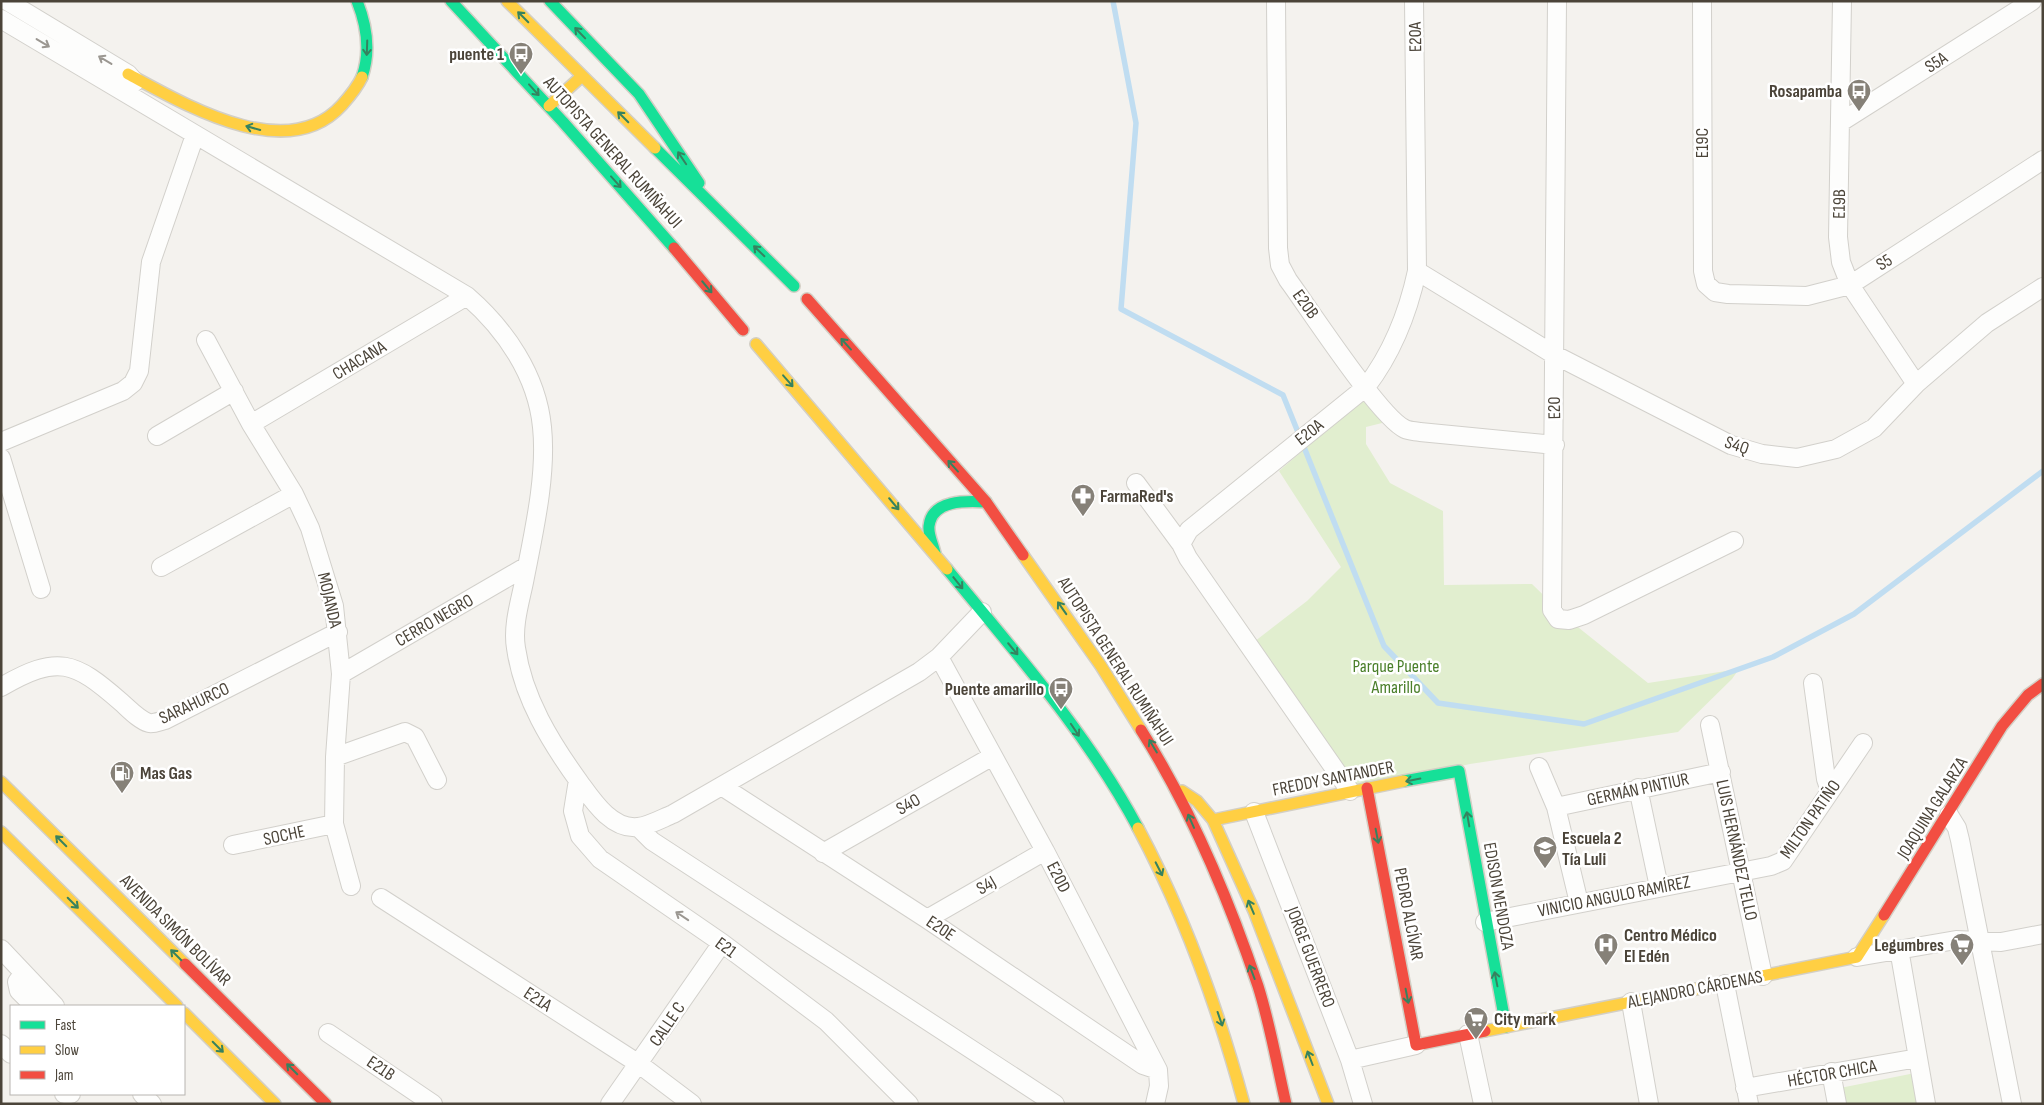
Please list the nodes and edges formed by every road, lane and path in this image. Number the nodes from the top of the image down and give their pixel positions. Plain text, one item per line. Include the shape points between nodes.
1 (7, 1) edge
2 (357, 1) edge
3 (451, 1) edge
4 (507, 1) edge
5 (550, 1) edge
6 (1276, 1) edge
7 (1414, 1) edge
8 (1557, 1) edge
9 (1702, 1) edge
10 (1842, 1) edge
11 (2032, 1) edge
12 (1, 19) edge
13 (128, 74) junction
14 (582, 76) junction
15 (549, 106) junction
16 (166, 116) junction
17 (1841, 122) junction
18 (195, 135) junction
19 (2043, 160) edge
20 (719, 213) junction
21 (1417, 271) junction
22 (1706, 284) joint
23 (1850, 285) junction
24 (794, 286) dead end
25 (2043, 287) edge
26 (467, 296) junction
27 (807, 299) dead end
28 (743, 330) dead end
29 (206, 340) dead end
30 (756, 344) dead end
31 (1553, 354) junction
32 (1916, 384) junction
33 (1363, 389) junction
34 (234, 391) junction
35 (252, 424) junction
36 (157, 436) dead end
37 (1, 442) edge
38 (1555, 445) junction
39 (1, 458) edge
40 (1136, 483) dead end
41 (294, 494) junction
42 (986, 502) junction
43 (1734, 541) dead end
44 (1181, 544) junction
45 (935, 554) junction
46 (527, 566) junction
47 (161, 567) dead end
48 (41, 589) dead end
49 (982, 612) junction
50 (338, 632) junction
51 (939, 656) junction
52 (341, 674) junction
53 (1814, 683) dead end
54 (2043, 684) edge
55 (1, 687) edge
56 (1710, 725) dead end
57 (1863, 743) dead end
58 (992, 756) junction
59 (335, 758) junction
60 (1539, 767) dead end
61 (1459, 771) joint
62 (1721, 772) junction
63 (437, 780) dead end
64 (578, 780) junction
65 (1, 782) edge
66 (723, 787) junction
67 (1176, 787) junction
68 (1638, 788) junction
69 (1359, 790) junction
70 (1830, 791) junction
71 (1556, 807) junction
72 (1254, 812) junction
73 (1949, 815) junction
74 (1214, 820) junction
75 (334, 824) junction
76 (638, 827) junction
77 (1, 832) edge
78 (233, 845) dead end
79 (1045, 851) junction
80 (823, 853) junction
81 (1742, 871) junction
82 (351, 886) dead end
83 (1659, 887) junction
84 (381, 898) dead end
85 (1579, 903) junction
86 (927, 919) junction
87 (1485, 922) junction
88 (2043, 934) edge
89 (1980, 941) junction
90 (722, 943) junction
91 (1, 949) edge
92 (1899, 949) junction
93 (1857, 957) junction
94 (23, 974) junction
95 (1763, 976) junction
96 (1725, 984) junction
97 (1631, 1002) junction
98 (33, 1005) edge
99 (54, 1005) edge
100 (176, 1005) edge
101 (185, 1014) edge
102 (1506, 1027) junction
103 (328, 1033) dead end
104 (1468, 1034) junction
105 (1, 1044) edge
106 (1416, 1045) junction
107 (10, 1053) edge
108 (1918, 1058) junction
109 (1350, 1060) junction
110 (639, 1064) junction
111 (1158, 1070) junction
112 (1831, 1072) junction
113 (143, 1095) edge
114 (1747, 1096) edge
115 (152, 1104) edge
116 (275, 1104) edge
117 (326, 1104) edge
118 (434, 1104) edge
119 (610, 1104) edge
120 (692, 1104) edge
121 (909, 1104) edge
122 (1054, 1104) edge
123 (1154, 1104) edge
124 (1244, 1104) edge
125 (1286, 1104) edge
126 (1328, 1104) edge
127 (1363, 1104) edge
128 (1483, 1104) edge
129 (1649, 1104) edge
130 (1838, 1104) edge
131 (1926, 1104) edge
132 (2012, 1104) edge

13 -> 1 street
2 -> 13 main road via 368,34 367,62 360,83 349,100 321,123 295,132 263,131 234,123 180,101
3 -> 15 main road, AUTOPISTA GENERAL RUMIÑAHUI
14 -> 4 main road, AUTOPISTA GENERAL RUMIÑAHUI
20 -> 5 main road via 640,94
6 - 33 street, E20B via 1280,265
7 - 21 street, E20A
8 - 31 street, E20
9 - 22 street, E19C via 1702,253
10 - 17 street, E19B
11 - 17 street, S5A
12 -> 16 street
13 - 16 street
14 - 15 main road
20 -> 14 main road, AUTOPISTA GENERAL RUMIÑAHUI
15 -> 28 main road, AUTOPISTA GENERAL RUMIÑAHUI
16 - 18 street
17 - 23 street, E19B via 1838,237 1841,262
18 - 26 street
18 - 37 street via 152,262 139,371 133,383 123,391
19 - 23 street, S5
24 -> 20 main road, AUTOPISTA GENERAL RUMIÑAHUI
21 - 31 street, S4Q
21 - 33 street, E20A via 1409,306 1381,368
22 - 23 street, S5 via 1715,292 1728,294 1807,296
23 - 32 street, E19B
25 - 32 street, S4Q via 1986,323
26 - 35 street, CHACANA
26 - 46 street via 489,317 516,352 538,403 543,451
42 -> 27 main road, AUTOPISTA GENERAL RUMIÑAHUI
29 - 34 street, MOJANDA
30 -> 45 main road
31 - 32 street, S4Q via 1731,445 1762,454 1797,458 1836,448 1874,428
31 - 38 street, E20
33 - 38 street, E20B via 1404,429
33 - 44 street, E20A via 1189,530
34 - 35 street, MOJANDA
34 - 36 street
35 - 41 street, MOJANDA
38 - 43 street, E20 via 1551,596 1552,610 1558,619 1569,620 1584,615
39 - 48 street
40 - 44 street
41 - 47 street
41 - 50 street, MOJANDA via 323,568
42 - 45 main road via 962,501 937,511 930,522 929,533
67 -> 42 main road, AUTOPISTA GENERAL RUMIÑAHUI via 1102,666
44 - 69 street via 1188,558
45 -> 49 main road
46 - 52 street, CERRO NEGRO
46 - 64 street via 515,647 532,706
49 - 51 street
49 -> 124 main road via 1062,710 1115,788 1161,871 1200,958 1230,1048
50 - 52 street, MOJANDA
50 - 55 street, SARAHURCO via 165,720 150,723 92,677 70,666 47,667
51 - 58 street, E20D
51 - 66 street via 919,672
52 - 59 street, MOJANDA
53 - 70 street
54 - 73 main road, JOAQUINA GALARZA via 2013,710
56 - 62 street, LUIS HERNÁNDEZ TELLO
57 - 70 street, MILTON PATIÑO
58 - 79 street, E20D
58 - 80 street, S4O
59 - 63 street via 405,732 415,736
59 - 75 street, MOJANDA
60 - 71 street
61 -> 69 main road, FREDDY SANTANDER
87 -> 61 main road, EDISON MENDOZA
62 - 68 street, GERMÁN PINTIUR
62 - 81 street, LUIS HERNÁNDEZ TELLO
64 - 76 street via 599,810 624,825
90 -> 64 street, E21 via 600,859 580,836 573,811
117 -> 65 main road, AVENIDA SIMÓN BOLÍVAR
66 - 76 street via 673,814
66 - 80 street, E20E
67 - 74 main road via 1198,800
125 -> 67 main road, AUTOPISTA GENERAL RUMIÑAHUI via 1258,987
68 - 71 street, GERMÁN PINTIUR
68 - 83 street
69 - 72 main road, FREDDY SANTANDER
69 -> 106 main road, PEDRO ALCÍVAR
70 - 81 street, MILTON PATIÑO via 1783,862
71 - 85 street
72 - 74 main road, FREDDY SANTANDER
72 - 109 street, JORGE GUERRERO
73 - 89 street via 1960,840
73 - 93 main road, JOAQUINA GALARZA
126 -> 74 main road via 1254,911
75 - 78 street, SOCHE
75 - 82 street, MOJANDA
76 - 122 street via 652,841
77 -> 100 main road
79 - 86 street, S4J
79 - 111 street, E20D
80 - 86 street, E20E
81 - 83 street, VINICIO ANGULO RAMÍREZ
81 - 95 street, LUIS HERNÁNDEZ TELLO
83 - 85 street, VINICIO ANGULO RAMÍREZ
84 - 110 street, E21A
85 - 87 street, VINICIO ANGULO RAMÍREZ
86 - 111 street, E20E via 1143,1064
102 -> 87 main road, EDISON MENDOZA
88 - 89 street, ALEJANDRO CÁRDENAS via 2001,942
89 - 92 street, ALEJANDRO CÁRDENAS via 1956,940
89 - 132 street
90 - 110 street, CALLE C
90 - 121 street, E21 via 826,1022
91 - 94 street
92 - 93 street, ALEJANDRO CÁRDENAS
92 - 108 street
93 - 95 main road, ALEJANDRO CÁRDENAS
94 - 98 street via 17,982 19,991
94 - 99 street
95 - 96 main road, ALEJANDRO CÁRDENAS
96 - 97 main road, ALEJANDRO CÁRDENAS
96 - 114 street
97 - 102 main road, ALEJANDRO CÁRDENAS
97 - 129 street
101 -> 116 main road
102 - 104 main road, ALEJANDRO CÁRDENAS
103 - 118 street, E21B
104 - 106 main road, ALEJANDRO CÁRDENAS
104 - 128 street
105 - 107 street
106 - 109 street, ALEJANDRO CÁRDENAS
108 - 112 street, HÉCTOR CHICA
108 - 131 street
109 - 127 street, JORGE GUERRERO
110 - 119 street, CALLE C
110 - 120 street, E21A
111 - 123 street via 1159,1086
112 - 114 street, HÉCTOR CHICA
112 - 130 street
113 - 115 street

